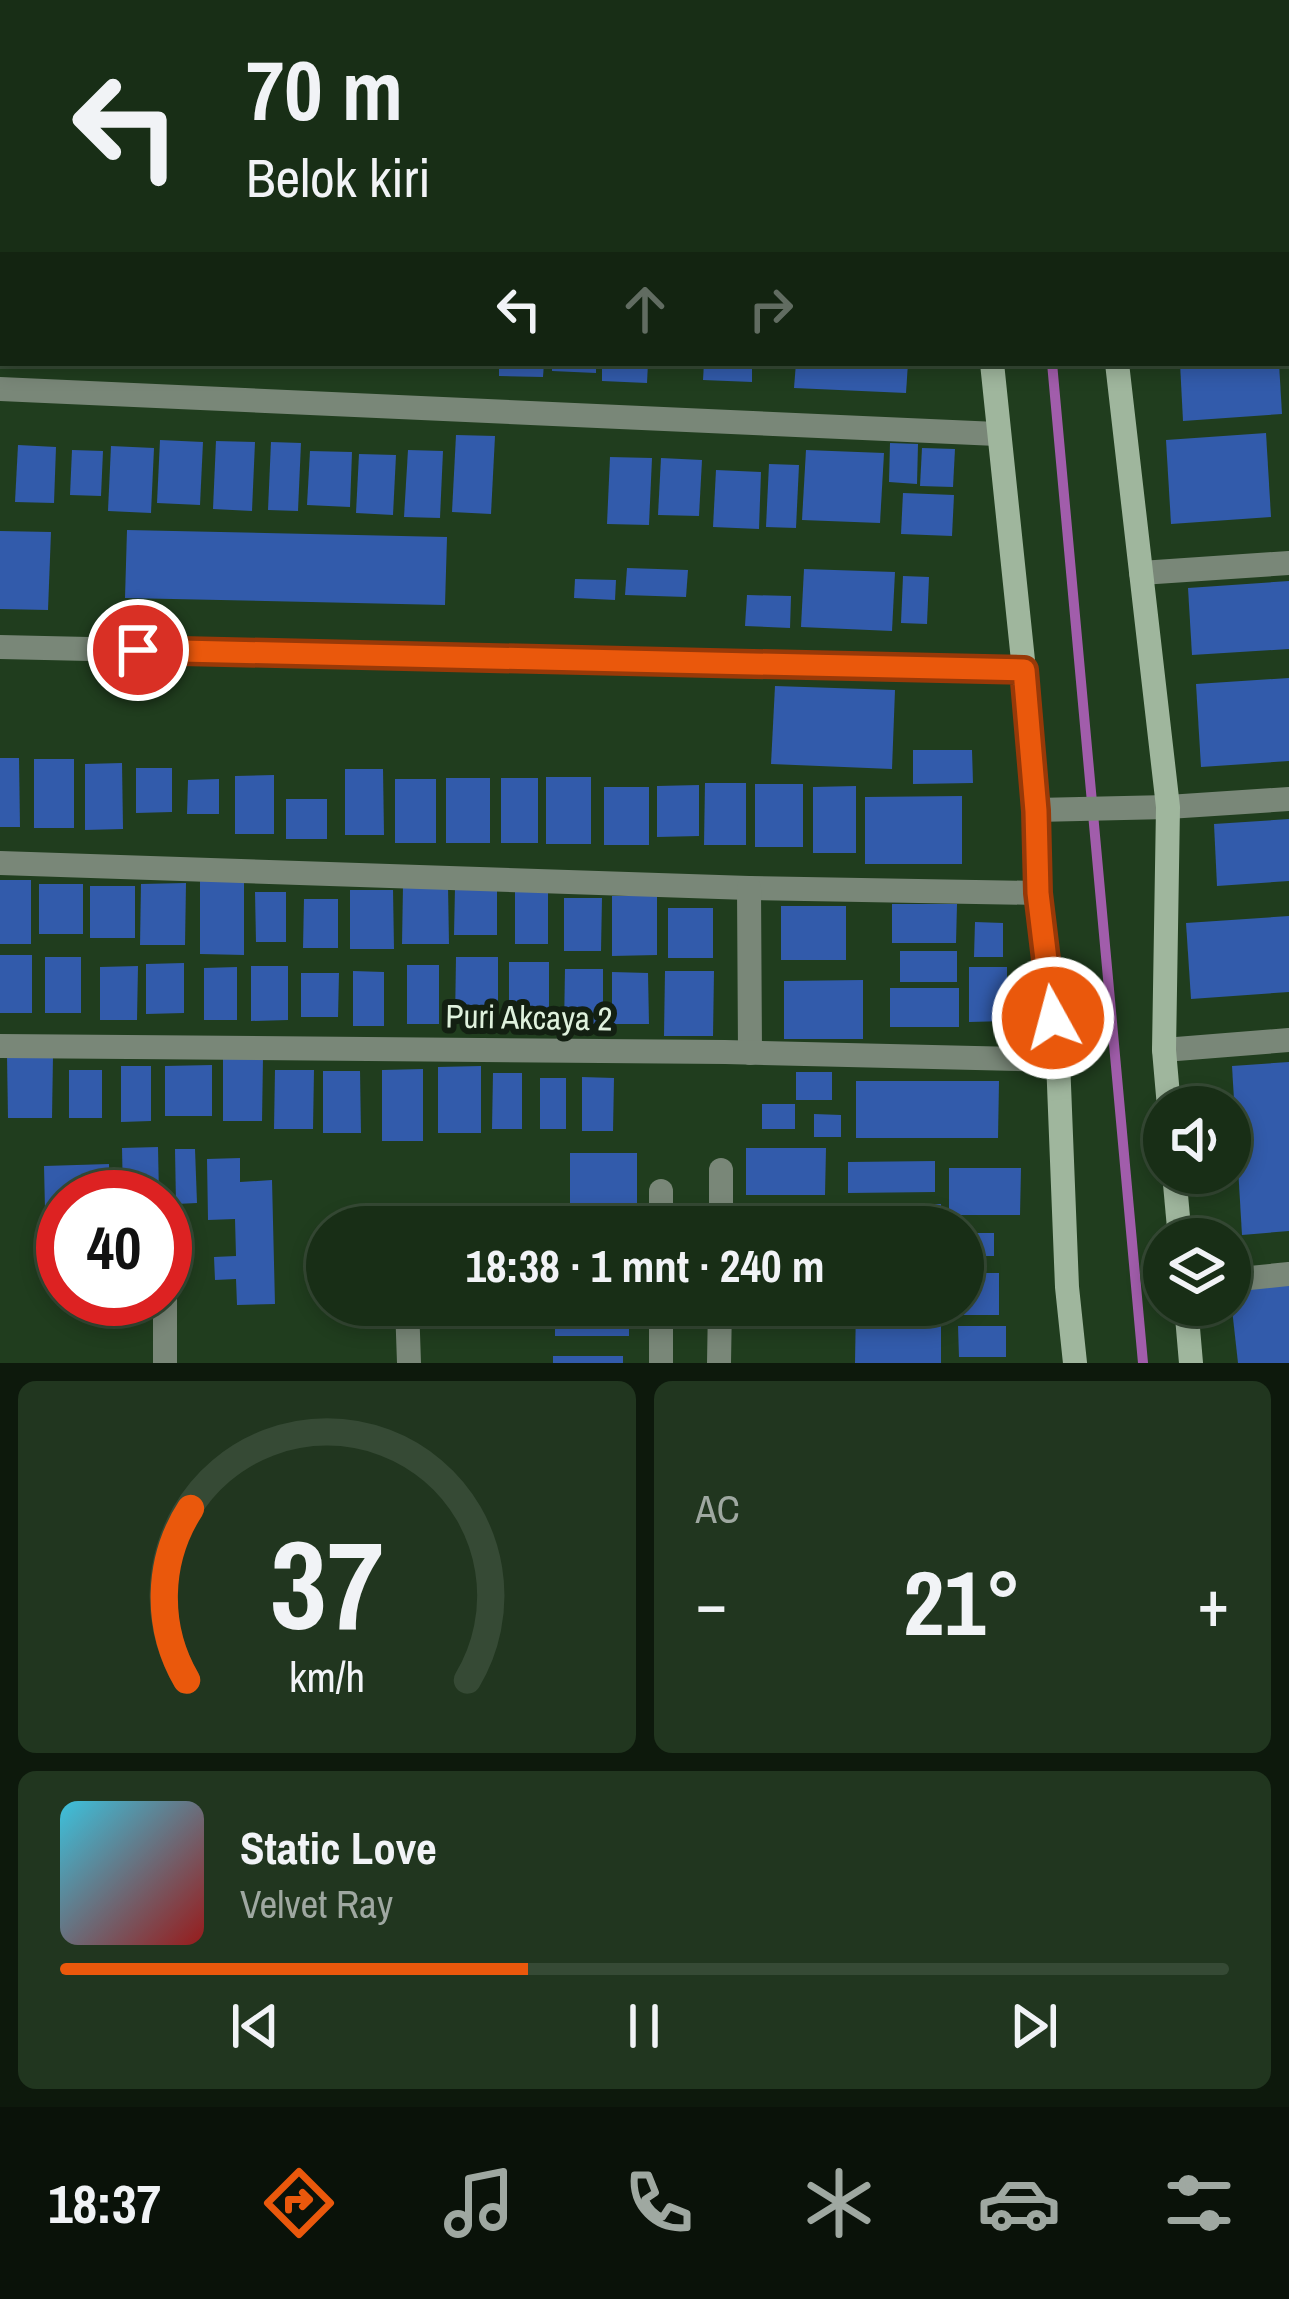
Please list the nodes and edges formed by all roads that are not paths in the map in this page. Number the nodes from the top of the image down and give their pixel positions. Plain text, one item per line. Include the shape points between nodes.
1 (992, 366) edge
2 (1118, 366) edge
3 (0, 389) edge
4 (998, 434) junction
5 (1289, 562) edge
6 (1141, 573) junction
7 (0, 646) edge
8 (1024, 670) junction
9 (1289, 799) edge
10 (1168, 807) junction
11 (1048, 809) junction
12 (0, 863) edge
13 (749, 888) junction
14 (1038, 893) junction
15 (1289, 1040) edge
16 (0, 1046) edge
17 (1164, 1050) junction
18 (750, 1053) junction
19 (1058, 1060) junction
20 (1167, 1086) edge
21 (721, 1170) dead end
22 (661, 1191) dead end
23 (661, 1206) edge
24 (721, 1206) edge
25 (1289, 1274) edge
26 (1251, 1278) edge
27 (165, 1326) edge
28 (408, 1326) edge
29 (661, 1326) edge
30 (720, 1326) edge
31 (1188, 1326) edge
32 (165, 1363) edge
33 (409, 1363) edge
34 (661, 1363) edge
35 (719, 1363) edge
36 (1075, 1363) edge
37 (1191, 1363) edge

1 - 4 street
2 - 6 street
3 - 4 street
4 - 8 street
5 - 6 street
6 - 10 street
7 - 8 street
8 - 11 street
9 - 10 street
10 - 11 street
10 - 17 street
11 - 14 street
12 - 13 street
13 - 14 street
13 - 18 street
14 - 19 street
15 - 17 street
16 - 18 street, Puri Akcaya 2
17 - 20 street
18 - 19 street, Puri Akcaya 2
19 - 36 street
21 - 24 street
22 - 23 street
25 - 26 street
27 - 32 street
28 - 33 street
29 - 34 street
30 - 35 street
31 - 37 street

